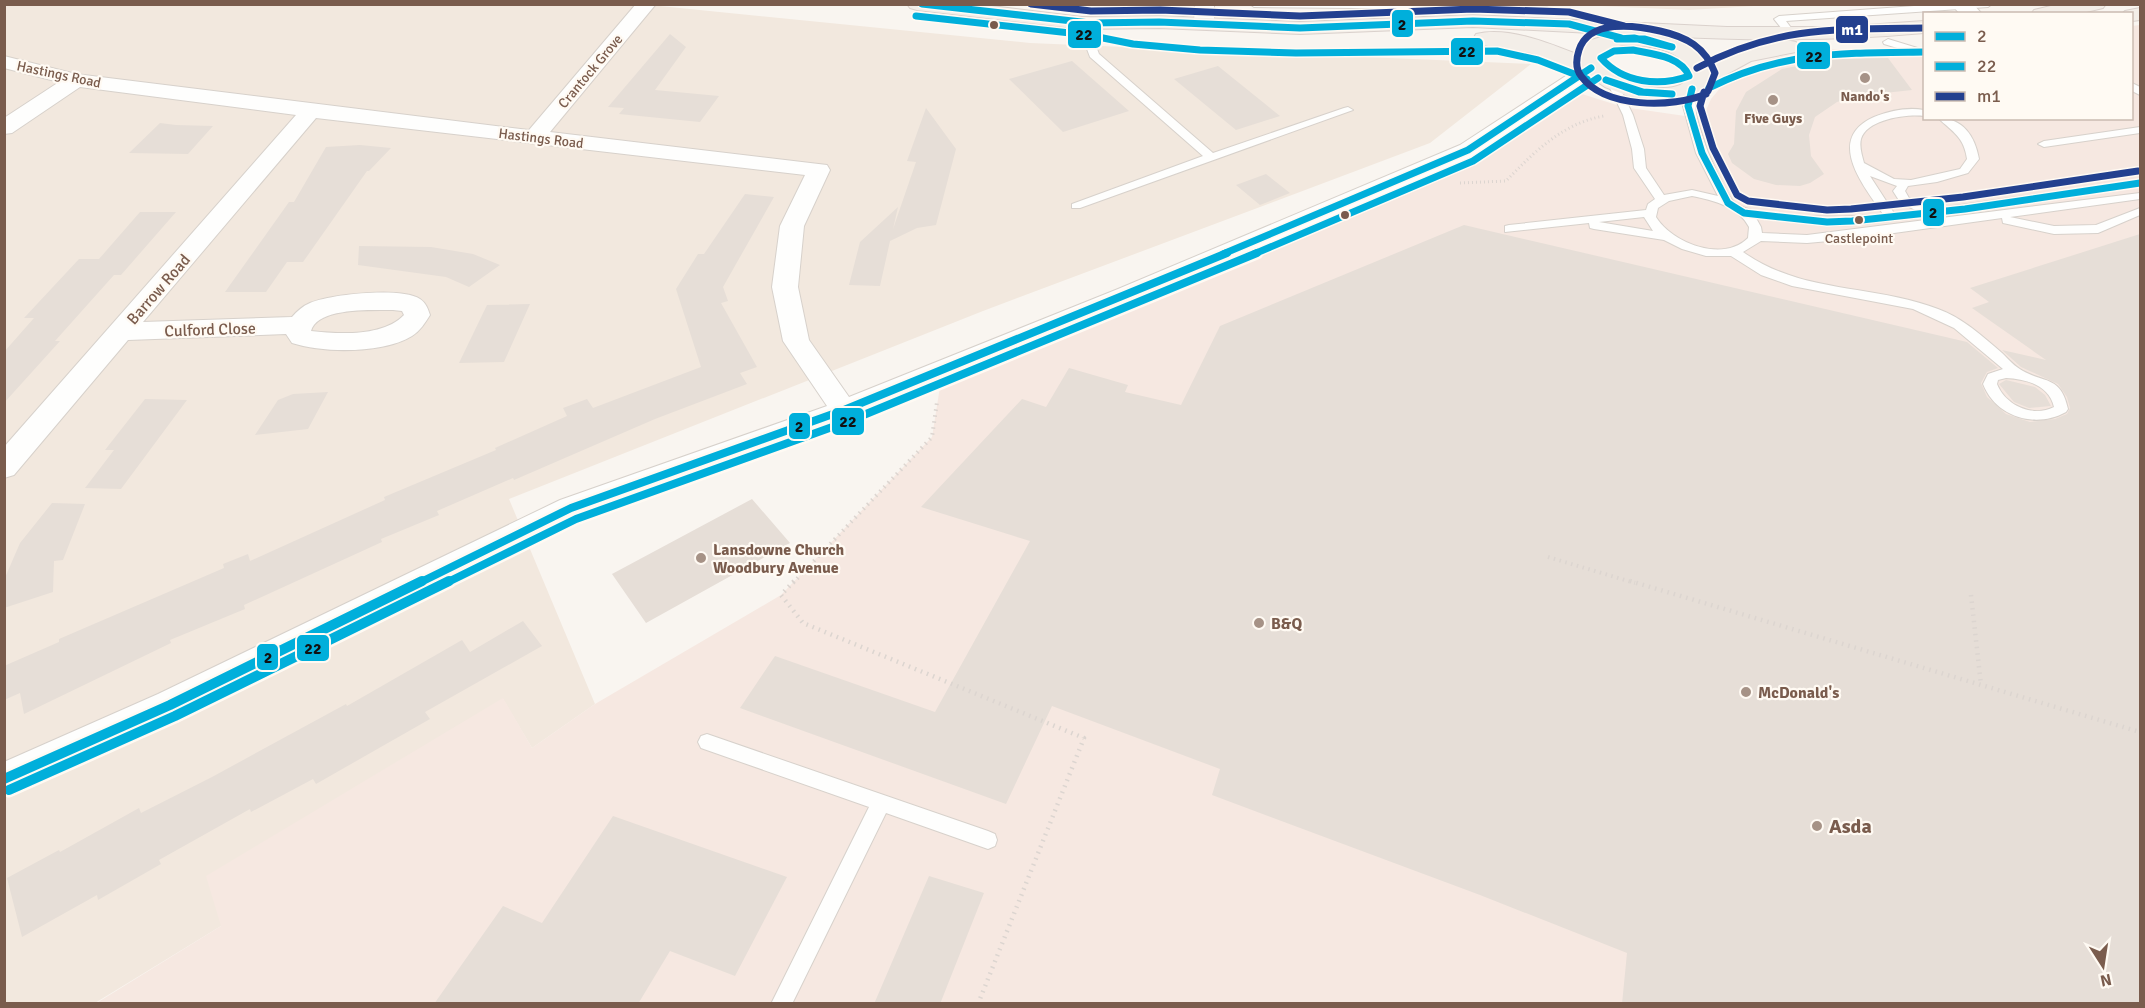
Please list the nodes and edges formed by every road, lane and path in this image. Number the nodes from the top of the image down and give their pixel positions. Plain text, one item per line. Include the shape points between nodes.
1 (647, 4) edge
2 (917, 4) edge
3 (1254, 4) edge
4 (1988, 4) edge
5 (2096, 4) edge
6 (1966, 8) edge
7 (1547, 10) dead end
8 (2052, 12) edge
9 (1205, 14) edge
10 (1086, 23) junction
11 (1569, 24) junction
12 (1923, 27) edge
13 (1677, 32) junction
14 (1790, 33) junction
15 (1621, 38) junction
16 (1646, 39) junction
17 (1923, 40) edge
18 (1888, 42) junction
19 (1923, 53) edge
20 (4, 62) edge
21 (1602, 76) junction
22 (76, 80) junction
23 (1697, 84) junction
24 (1348, 110) dead end
25 (311, 111) junction
26 (1923, 113) edge
27 (1628, 115) junction
28 (1946, 120) edge
29 (4, 128) edge
30 (2140, 130) edge
31 (534, 137) junction
32 (2044, 144) dead end
33 (1211, 157) junction
34 (1858, 164) junction
35 (1451, 183) dead end
36 (1905, 183) junction
37 (2140, 183) edge
38 (2140, 196) edge
39 (1660, 198) junction
40 (1728, 203) junction
41 (1076, 206) dead end
42 (2140, 211) edge
43 (1929, 212) junction
44 (1649, 213) junction
45 (1744, 213) junction
46 (1891, 217) junction
47 (1996, 217) junction
48 (1576, 222) junction
49 (1509, 229) dead end
50 (1664, 236) junction
51 (1755, 239) junction
52 (1734, 252) junction
53 (299, 325) dead end
54 (120, 333) junction
55 (943, 368) junction
56 (2017, 373) junction
57 (844, 410) junction
58 (4, 467) edge
59 (1548, 557) dead end
60 (1971, 595) dead end
61 (1981, 685) junction
62 (2140, 732) edge
63 (707, 742) dead end
64 (4, 779) edge
65 (880, 803) junction
66 (988, 840) dead end
67 (781, 1004) edge
68 (978, 1004) edge

1 - 31 street, Crantock Grove
2 - 10 main road
3 - 7 lane
4 - 6 lane
5 - 8 main road
6 - 14 lane via 1779,19
9 - 10 main road
9 - 11 main road via 1299,28 1473,21
10 - 21 main road via 1134,32 1249,41 1498,39 1541,48
10 - 33 lane via 1094,56
11 - 13 main road
11 - 15 main road
12 - 14 main road
13 - 14 main road
13 - 16 main road
15 - 16 main road
15 - 21 main road via 1595,45 1589,52 1587,60
16 - 23 main road via 1689,55 1702,70
17 - 18 main road
18 - 19 lane
18 - 23 main road via 1762,51 1730,63
20 - 22 street, Hastings Road
21 - 23 main road via 1629,89 1655,94 1679,93
21 - 27 lane
21 - 55 street via 1468,150 1127,295
22 - 25 street, Hastings Road
22 - 29 street
23 - 40 lane via 1688,106 1702,153
24 - 33 lane
25 - 31 street, Hastings Road
25 - 54 street, Barrow Road
26 - 34 lane via 1895,113 1868,122 1853,143
27 - 35 path via 1594,117 1566,128 1506,181
27 - 39 lane via 1640,168
28 - 36 lane via 1972,144 1973,159 1964,171
30 - 32 lane
31 - 57 street, Hastings Road via 819,170 792,226 785,287 796,341
33 - 41 lane
34 - 36 lane via 1882,178
34 - 46 lane
36 - 43 lane via 1899,191 1904,200
37 - 43 lane
38 - 47 lane
39 - 40 lane via 1692,193
39 - 44 lane
40 - 45 lane
42 - 47 lane via 2098,229 2055,230
43 - 46 lane
44 - 48 lane
44 - 50 lane
45 - 46 lane via 1827,222
45 - 51 lane via 1756,231
47 - 51 lane via 1851,235
48 - 49 lane
48 - 50 lane
50 - 52 lane via 1698,251
51 - 52 lane
52 - 56 lane via 1774,277 1877,296 1938,313
53 - 54 street, Culford Close
54 - 58 street, Barrow Road
55 - 57 street
55 - 68 path via 932,437 781,595 803,623 1084,738
56 - 56 lane via 2047,385 2061,401 2061,409 2052,415 2029,415 1997,398 1990,380 2000,374
57 - 64 street via 571,508 170,705
59 - 61 path
60 - 61 path
61 - 62 path
63 - 65 lane
65 - 66 lane
65 - 67 lane

